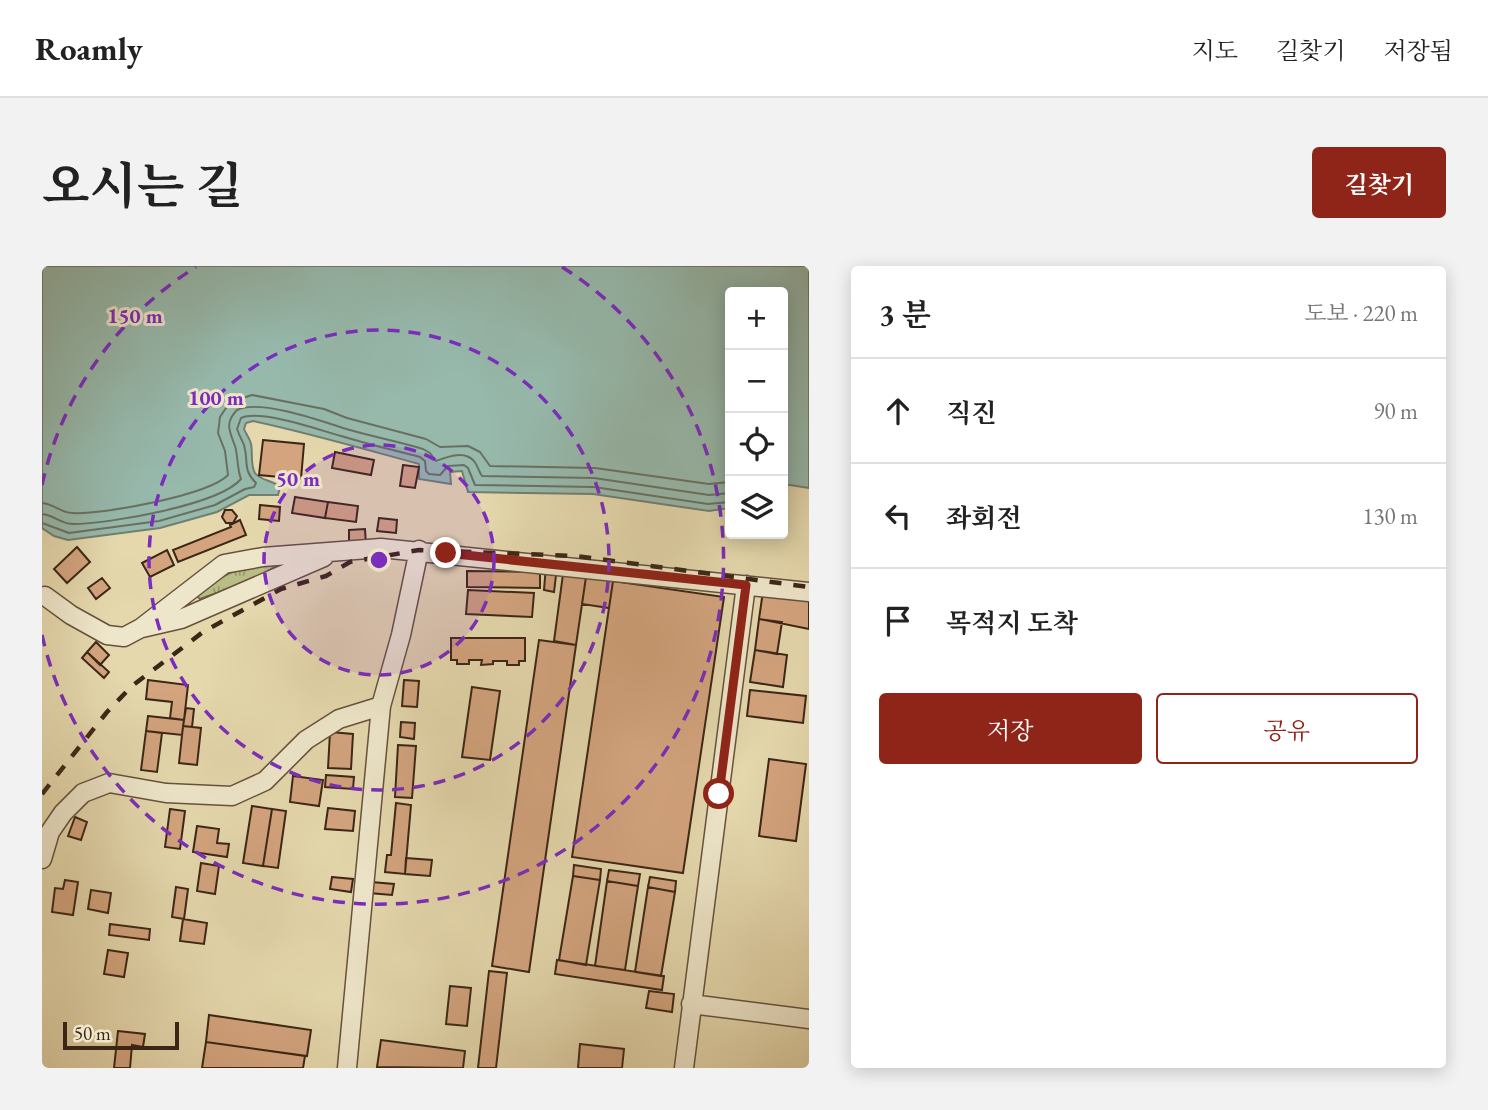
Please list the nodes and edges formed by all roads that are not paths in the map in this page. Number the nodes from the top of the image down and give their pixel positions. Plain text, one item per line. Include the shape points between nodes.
1 (419, 550) junction
2 (340, 551) junction
3 (746, 585) junction
4 (809, 592) edge
5 (45, 596) dead end
6 (141, 628) junction
7 (381, 706) junction
8 (42, 859) edge
9 (691, 1004) junction
10 (809, 1018) edge
11 (347, 1068) edge
12 (684, 1068) edge

1 - 2 street
1 - 3 street
1 - 7 street
2 - 6 street via 181,620
2 - 6 street via 223,564
3 - 4 street
3 - 9 street
5 - 6 street via 107,635 124,637
7 - 8 street via 339,719 306,740 265,781 232,796 166,793 109,783 83,793 50,832
7 - 11 street
9 - 10 street
9 - 12 street

